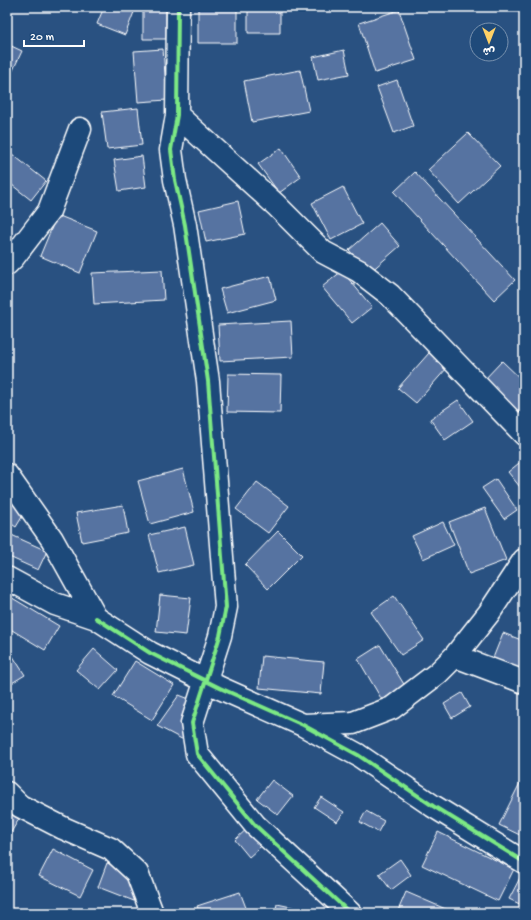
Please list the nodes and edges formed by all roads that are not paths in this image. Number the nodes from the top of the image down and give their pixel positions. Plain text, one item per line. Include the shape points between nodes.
1 (178, 7) edge
2 (177, 115) junction
3 (80, 129) dead end
4 (7, 264) edge
5 (524, 434) edge
6 (7, 475) edge
7 (524, 560) edge
8 (7, 578) edge
9 (96, 618) junction
10 (455, 656) junction
11 (205, 681) junction
12 (524, 682) edge
13 (303, 725) junction
14 (7, 793) edge
15 (524, 862) edge
16 (152, 913) edge
17 (350, 913) edge

1 - 2 street
2 - 5 street via 276,205 323,252 359,271 390,295
2 - 11 street via 172,150 208,381 226,607 220,636
3 - 4 street via 49,211
6 - 9 street via 52,539
7 - 10 street via 489,613
8 - 9 street via 55,604
9 - 11 street via 150,653
10 - 12 street
10 - 13 street via 438,673 392,708 353,723
11 - 13 street
11 - 17 street via 192,723 197,754 255,825
13 - 15 street via 358,755 433,806
14 - 16 street via 20,806 110,849 137,872

